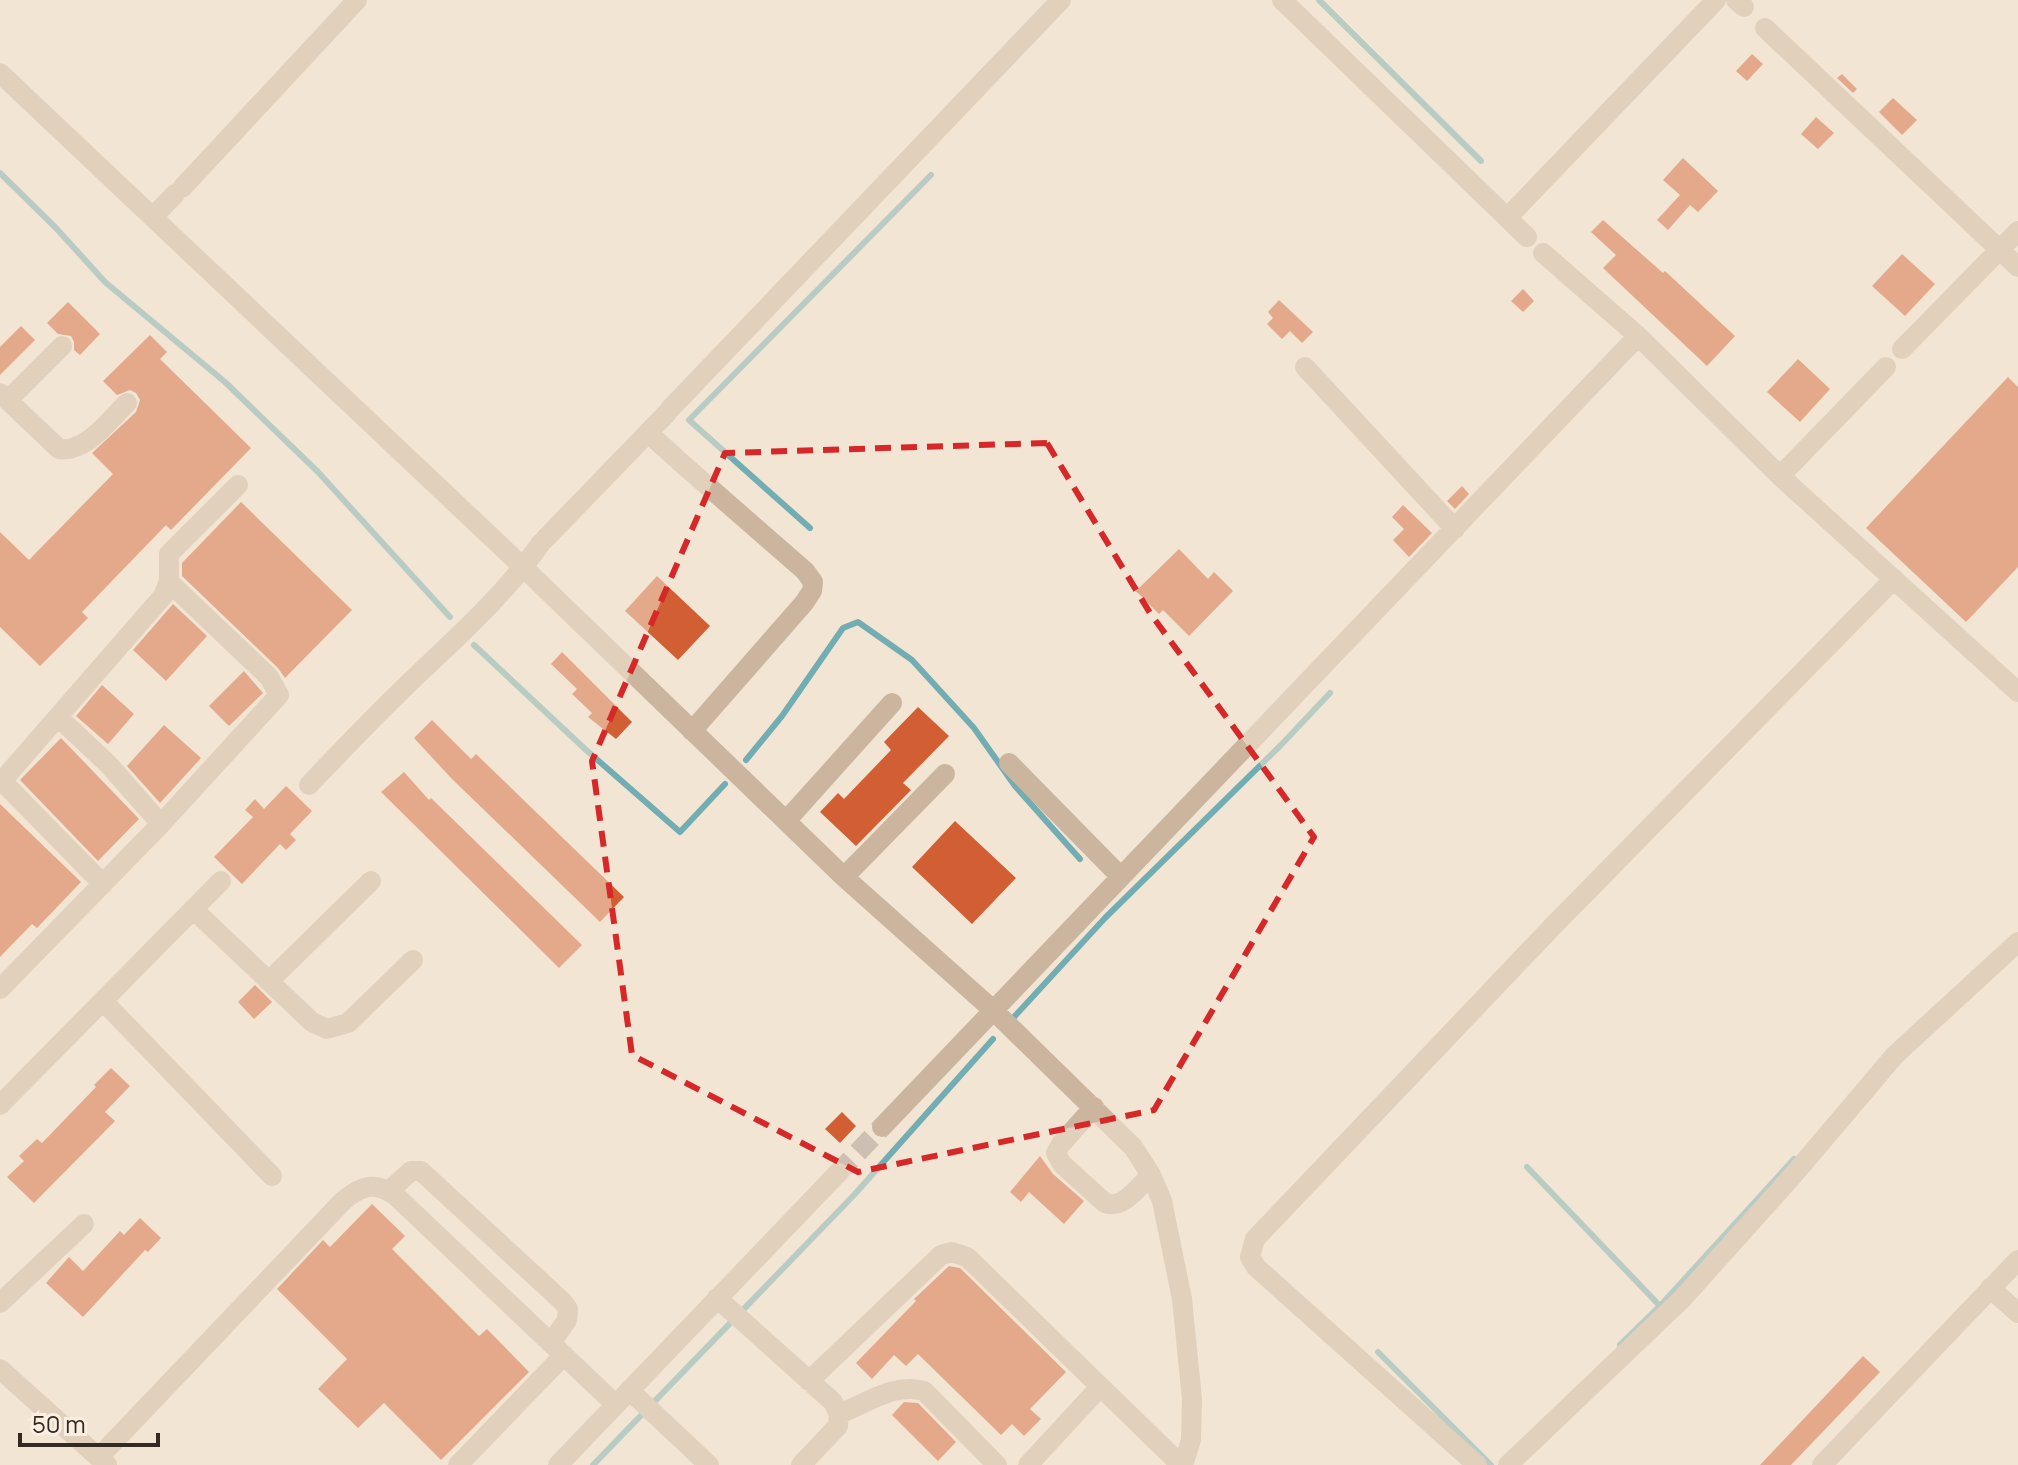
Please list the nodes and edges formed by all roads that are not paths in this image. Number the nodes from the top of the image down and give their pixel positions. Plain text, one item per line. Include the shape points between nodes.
1 (357, 0) edge
2 (1061, 0) edge
3 (1282, 0) edge
4 (1716, 0) edge
5 (1765, 28) dead end
6 (0, 73) edge
7 (153, 217) junction
8 (1508, 217) junction
9 (2018, 231) edge
10 (1527, 237) dead end
11 (2000, 250) junction
12 (1543, 253) dead end
13 (2018, 267) edge
14 (1638, 336) junction
15 (62, 346) dead end
16 (1902, 349) dead end
17 (1305, 367) dead end
18 (1886, 367) dead end
19 (4, 397) edge
20 (127, 403) dead end
21 (648, 433) junction
22 (1780, 476) junction
23 (238, 485) dead end
24 (1455, 529) junction
25 (524, 568) junction
26 (1894, 579) junction
27 (169, 582) junction
28 (2018, 692) edge
29 (892, 703) dead end
30 (58, 717) junction
31 (692, 731) junction
32 (1009, 763) dead end
33 (945, 774) dead end
34 (1, 782) edge
35 (309, 785) dead end
36 (786, 821) junction
37 (161, 824) junction
38 (844, 877) junction
39 (1121, 877) junction
40 (221, 881) dead end
41 (371, 881) dead end
42 (103, 884) junction
43 (193, 909) junction
44 (2018, 942) edge
45 (413, 960) dead end
46 (269, 981) junction
47 (0, 989) edge
48 (103, 1001) junction
49 (993, 1010) junction
50 (3, 1097) edge
51 (1094, 1107) junction
52 (882, 1127) tunnel mouth
53 (837, 1174) tunnel mouth
54 (1151, 1175) junction
55 (272, 1176) dead end
56 (389, 1191) junction
57 (84, 1224) dead end
58 (2018, 1260) edge
59 (1990, 1288) junction
60 (717, 1298) junction
61 (0, 1303) edge
62 (2018, 1313) edge
63 (557, 1349) junction
64 (0, 1369) edge
65 (809, 1381) junction
66 (1100, 1387) junction
67 (622, 1397) junction
68 (839, 1414) junction
69 (103, 1461) edge
70 (564, 1463) edge
71 (458, 1465) edge
72 (709, 1465) edge
73 (801, 1465) edge
74 (997, 1465) edge
75 (1028, 1465) edge
76 (1182, 1465) edge
77 (1477, 1465) edge
78 (1508, 1465) edge
79 (1822, 1465) edge

1 - 7 lane
2 - 21 lane
3 - 8 lane
4 - 8 lane
5 - 11 lane
6 - 7 lane
7 - 25 lane
8 - 10 lane
9 - 11 lane
11 - 13 lane
11 - 16 lane
12 - 14 lane
14 - 22 lane
14 - 24 lane
15 - 19 lane
17 - 24 lane
18 - 22 lane
19 - 20 lane via 59,449 67,450 86,441
21 - 25 lane via 543,541
21 - 31 lane via 813,582 804,603
22 - 26 lane
23 - 27 lane via 169,554
24 - 39 lane
25 - 31 lane
25 - 35 lane
26 - 28 lane
26 - 77 lane via 1255,1239 1250,1257 1256,1267
27 - 30 lane via 163,596
27 - 37 lane via 269,677 279,695
29 - 36 lane
30 - 34 lane
30 - 37 lane
31 - 36 lane
32 - 39 lane
33 - 38 lane
34 - 42 lane
36 - 38 lane
37 - 42 lane
38 - 49 lane
39 - 49 lane
40 - 43 lane
41 - 46 lane
42 - 47 lane
43 - 46 lane
43 - 48 lane
44 - 78 lane via 1895,1055 1682,1299
45 - 46 lane via 348,1023 327,1029 312,1022
48 - 50 lane
48 - 55 lane
49 - 51 lane
49 - 52 lane
51 - 54 lane via 1133,1147
51 - 54 lane via 1061,1144 1056,1153 1062,1164 1113,1206
53 - 60 lane
54 - 76 lane via 1174,1253 1189,1348 1191,1440
56 - 63 lane
56 - 63 lane via 411,1171 421,1171 563,1302 567,1320
56 - 69 lane via 366,1185 343,1201
57 - 61 lane
58 - 59 lane
59 - 62 lane
59 - 79 lane
60 - 65 lane
60 - 67 lane
63 - 67 lane
63 - 71 lane
64 - 69 lane
65 - 66 lane via 941,1255 952,1252 967,1257
65 - 68 lane
66 - 75 lane
66 - 76 lane
67 - 70 lane
67 - 72 lane
68 - 73 lane via 838,1426
68 - 74 lane via 897,1390 924,1391

